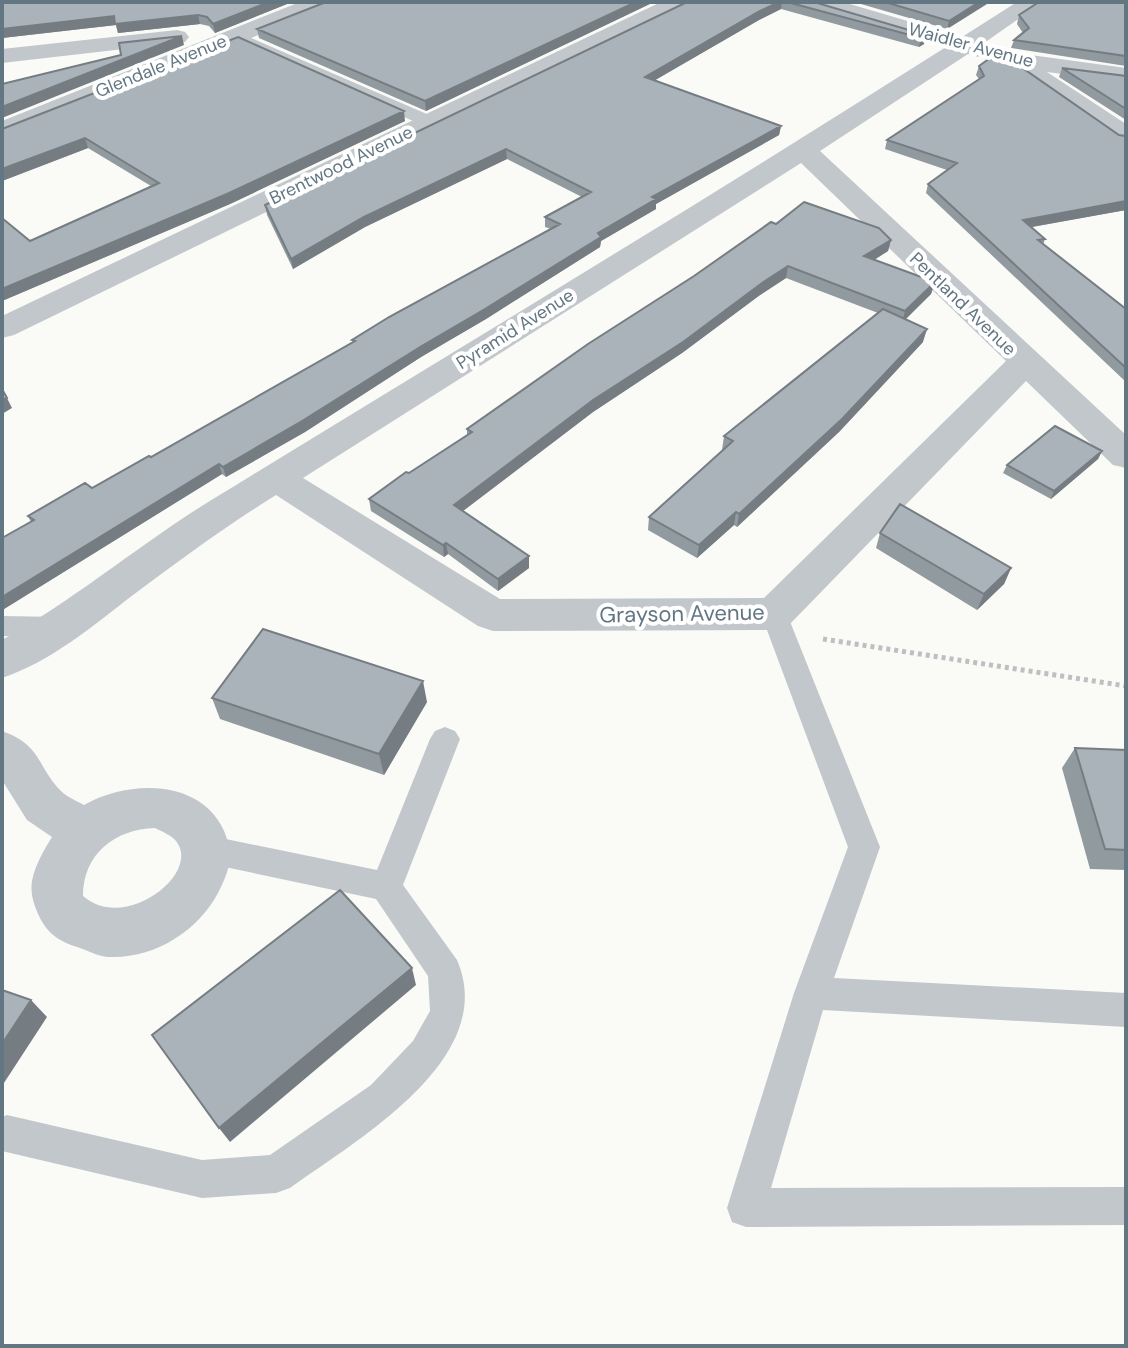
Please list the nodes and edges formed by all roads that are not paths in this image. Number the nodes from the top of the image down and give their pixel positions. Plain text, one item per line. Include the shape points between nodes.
1 (320, 2) edge
2 (679, 2) edge
3 (819, 2) edge
4 (1032, 2) edge
5 (243, 32) junction
6 (964, 46) junction
7 (2, 56) edge
8 (1014, 60) junction
9 (1126, 75) edge
10 (430, 122) junction
11 (2, 130) edge
12 (1126, 136) edge
13 (803, 150) junction
14 (2, 328) edge
15 (1024, 363) junction
16 (1126, 456) edge
17 (276, 478) junction
18 (778, 623) junction
19 (2, 626) edge
20 (61, 627) junction
21 (2, 661) edge
22 (445, 739) dead end
23 (2, 750) edge
24 (84, 832) junction
25 (206, 849) junction
26 (386, 887) junction
27 (811, 993) junction
28 (1126, 1010) edge
29 (7, 1134) dead end
30 (1126, 1206) edge

1 - 5 street, Glendale Avenue
2 - 10 street, Brentwood Avenue
3 - 6 street, Waidler Avenue
4 - 6 street, Pyramid Avenue
5 - 7 street
5 - 10 lane
5 - 11 street, Glendale Avenue
6 - 8 street, Waidler Avenue
6 - 13 street, Pyramid Avenue
8 - 9 street, Waidler Avenue
8 - 12 street
10 - 14 street, Brentwood Avenue
13 - 15 street, Pentland Avenue
13 - 17 street, Pyramid Avenue
15 - 16 street, Pentland Avenue
15 - 18 street, Grayson Avenue
17 - 18 street, Grayson Avenue via 493,615
17 - 20 street, Pyramid Avenue via 206,521
18 - 27 lane via 864,847
19 - 20 lane
20 - 21 street, Pyramid Avenue
22 - 26 lane
23 - 24 street via 25,773 44,805
24 - 25 street via 130,808 162,807 183,814 201,832
24 - 25 street via 60,869 62,908 82,926 113,935 157,924 180,908 205,870
25 - 26 lane
26 - 29 lane via 445,971 448,1013 426,1054 384,1098 276,1174 202,1179
27 - 28 lane
27 - 30 lane via 746,1208

